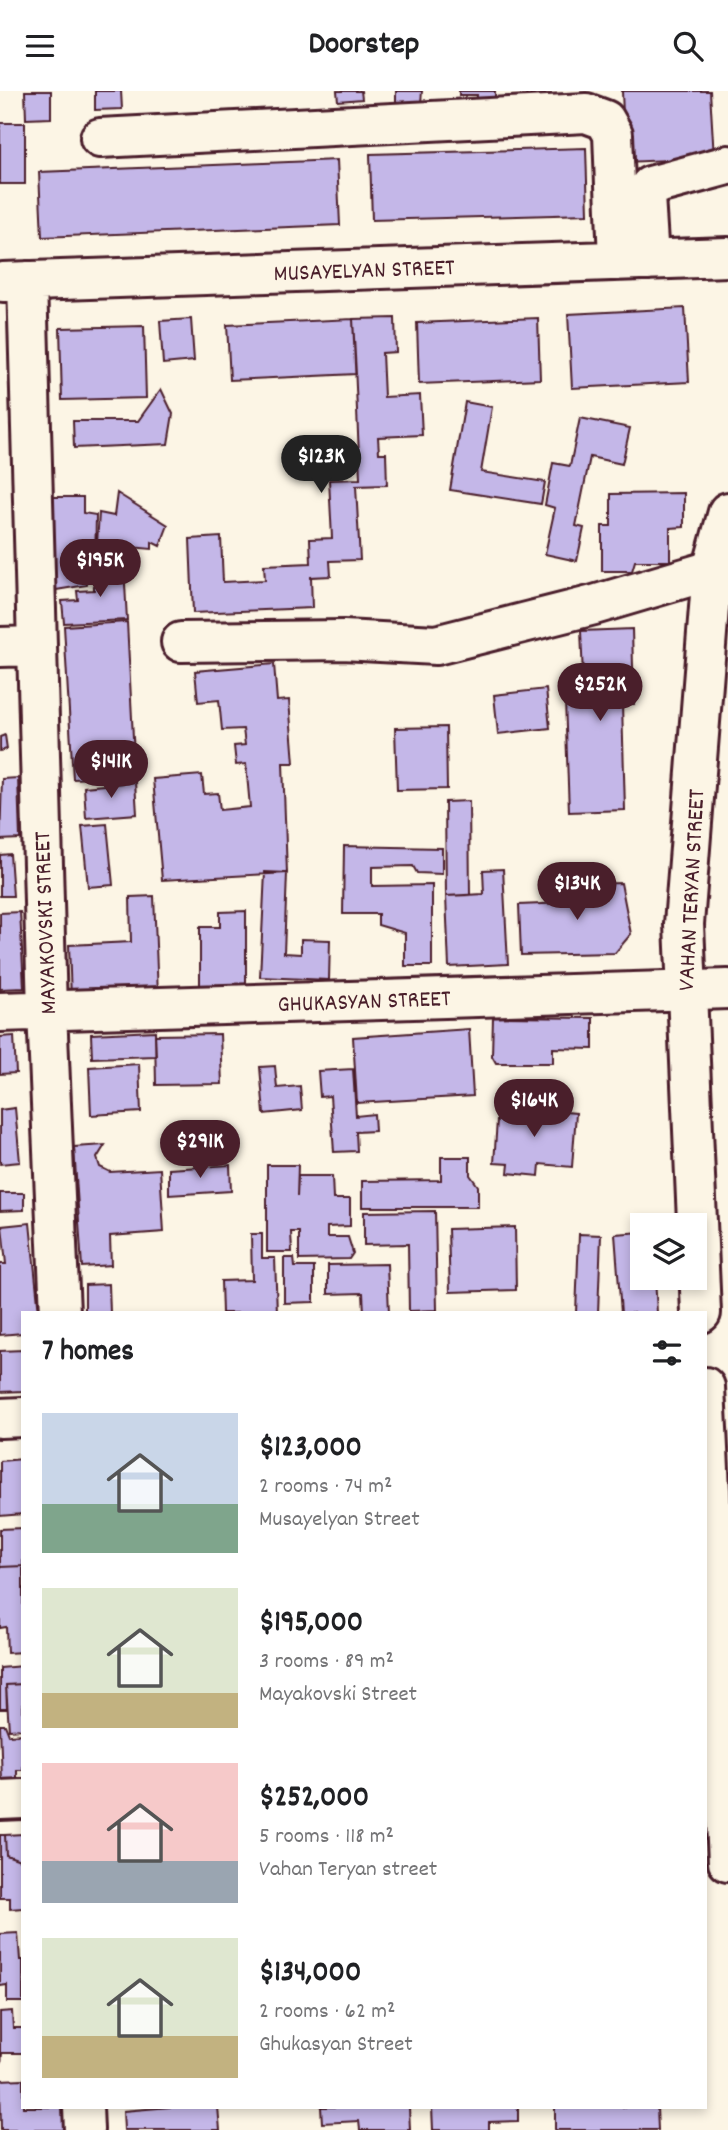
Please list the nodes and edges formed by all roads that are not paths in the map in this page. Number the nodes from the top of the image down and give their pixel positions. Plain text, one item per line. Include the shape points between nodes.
1 (100, 138) dead end
2 (728, 165) edge
3 (728, 257) edge
4 (634, 260) junction
5 (13, 282) edge
6 (15, 413) edge
7 (728, 512) edge
8 (712, 569) junction
9 (181, 642) dead end
10 (18, 647) edge
11 (728, 989) edge
12 (685, 990) junction
13 (47, 1011) junction
14 (0, 1013) edge
15 (60, 1311) edge
16 (701, 1311) edge
17 (728, 1401) edge
18 (707, 1402) edge
19 (21, 1417) edge
20 (0, 1418) edge
21 (707, 1431) edge
22 (719, 1775) edge
23 (21, 1799) edge
24 (0, 1800) edge
25 (728, 1862) edge
26 (83, 2109) edge
27 (83, 2130) edge

1 - 4 main road via 586,113 605,120 613,134
2 - 4 main road via 650,186
3 - 4 main road, MUSAYELYAN STREET
4 - 5 main road, MUSAYELYAN STREET
5 - 6 main road, MAYAKOVSKI STREET
6 - 10 main road, MAYAKOVSKI STREET
7 - 8 main road, VAHAN TERYAN STREET
8 - 9 main road via 436,645 343,640
8 - 12 main road, VAHAN TERYAN STREET via 684,924
10 - 13 main road, MAYAKOVSKI STREET
11 - 12 main road, GHUKASYAN STREET
12 - 13 main road, GHUKASYAN STREET
12 - 16 main road, VAHAN TERYAN STREET
13 - 14 main road, GHUKASYAN STREET
13 - 15 main road, MAYAKOVSKI STREET
17 - 18 main road
19 - 20 main road
21 - 22 main road
22 - 25 main road
23 - 24 main road
26 - 27 main road

